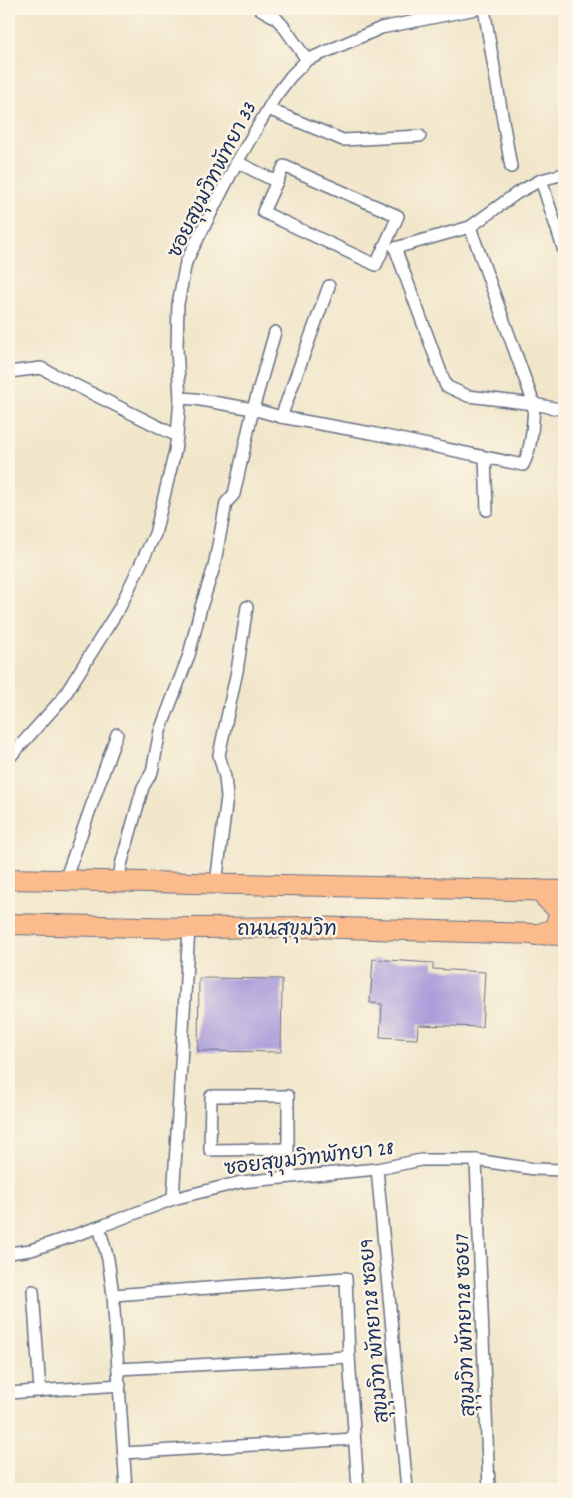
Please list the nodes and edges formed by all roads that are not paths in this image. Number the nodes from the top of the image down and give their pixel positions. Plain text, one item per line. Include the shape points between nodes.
1 (260, 9) edge
2 (476, 9) edge
3 (484, 9) edge
4 (307, 60) junction
5 (268, 109) junction
6 (420, 136) dead end
7 (238, 162) junction
8 (511, 167) dead end
9 (564, 174) edge
10 (540, 180) junction
11 (277, 182) junction
12 (470, 227) junction
13 (564, 252) edge
14 (328, 286) dead end
15 (275, 332) dead end
16 (9, 372) edge
17 (180, 398) junction
18 (534, 404) junction
19 (253, 409) junction
20 (564, 410) edge
21 (281, 417) junction
22 (178, 436) junction
23 (485, 458) junction
24 (487, 510) dead end
25 (247, 607) dead end
26 (117, 734) dead end
27 (9, 758) edge
28 (9, 879) edge
29 (65, 880) junction
30 (119, 881) junction
31 (216, 883) junction
32 (537, 890) junction
33 (564, 890) edge
34 (9, 924) edge
35 (189, 928) junction
36 (536, 934) junction
37 (564, 935) edge
38 (288, 1149) junction
39 (476, 1160) junction
40 (377, 1169) junction
41 (564, 1170) edge
42 (290, 1176) junction
43 (173, 1199) junction
44 (99, 1227) junction
45 (9, 1253) edge
46 (33, 1291) dead end
47 (113, 1296) junction
48 (349, 1357) junction
49 (118, 1369) junction
50 (120, 1385) junction
51 (40, 1390) junction
52 (9, 1393) edge
53 (354, 1439) junction
54 (124, 1453) junction
55 (126, 1489) edge
56 (358, 1489) edge
57 (407, 1489) edge
58 (489, 1489) edge

1 - 4 street via 276,18
2 - 4 street, ซอยสุขุมวิทพัทยา 33 via 381,28
3 - 8 street
4 - 5 street, ซอยสุขุมวิทพัทยา 33 via 291,76
5 - 6 street via 344,140
5 - 7 street, ซอยสุขุมวิทพัทยา 33
7 - 11 street
7 - 17 street, ซอยสุขุมวิทพัทยา 33 via 186,262 178,304
9 - 10 street
10 - 12 street via 517,192
10 - 13 street
11 - 11 street via 263,212 376,265 398,216 284,166
12 - 18 street
12 - 18 street via 396,248 446,386 468,396
14 - 21 street
15 - 19 street
16 - 22 street via 41,368
17 - 19 street
17 - 22 street, ซอยสุขุมวิทพัทยา 33
18 - 20 street
18 - 23 street via 523,466
19 - 21 street
19 - 30 street via 234,494 226,503 214,567 189,655 160,731 152,772 143,787
21 - 23 street
22 - 27 street, ซอยสุขุมวิทพัทยา 33 via 155,534 120,607 63,698
23 - 24 street
25 - 31 street via 219,755 227,797
26 - 29 street
28 - 29 highway
29 - 30 highway
30 - 31 highway
31 - 32 highway
32 - 33 highway
32 - 36 highway via 559,915 554,929
34 - 35 highway, ถนนสุขุมวิท
35 - 36 highway, ถนนสุขุมวิท via 311,927
35 - 43 street
36 - 37 highway, ถนนสุขุมวิท
38 - 38 street via 288,1096 211,1096 210,1150
38 - 42 street
39 - 40 street, ซอยสุขุมวิทพัทยา 28 via 421,1160
39 - 41 street, ซอยสุขุมวิทพัทยา 28
39 - 58 street, สุขุมวิท พัทยา28 ซอย7
40 - 42 street, ซอยสุขุมวิทพัทยา 28
40 - 57 street, สุขุมวิท พัทยา28 ซอย9
42 - 43 street, ซอยสุขุมวิทพัทยา 28 via 241,1182
43 - 44 street, ซอยสุขุมวิทพัทยา 28
44 - 45 street, ซอยสุขุมวิทพัทยา 28 via 31,1250
44 - 47 street
46 - 51 street
47 - 48 street via 346,1278
47 - 49 street
48 - 49 street
48 - 53 street
49 - 50 street
50 - 51 street
50 - 54 street
51 - 52 street
53 - 54 street
53 - 56 street
54 - 55 street

